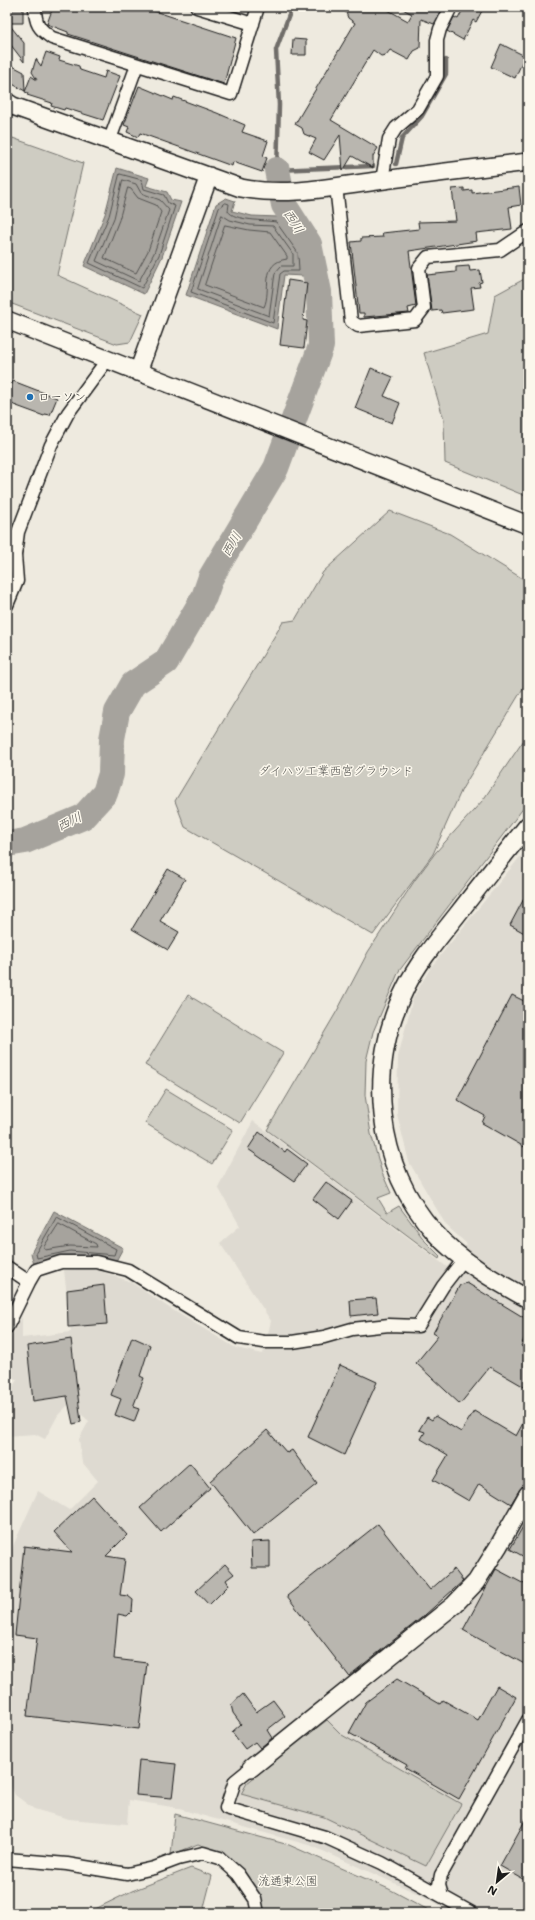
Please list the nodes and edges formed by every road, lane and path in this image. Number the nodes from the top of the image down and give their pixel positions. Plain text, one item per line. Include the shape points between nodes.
1 (35, 7) edge
2 (197, 7) edge
3 (258, 7) edge
4 (450, 7) edge
5 (253, 24) junction
6 (137, 65) junction
7 (7, 102) edge
8 (109, 142) junction
9 (528, 162) edge
10 (209, 176) junction
11 (382, 180) junction
12 (336, 186) junction
13 (528, 231) edge
14 (7, 320) edge
15 (107, 360) junction
16 (138, 372) junction
17 (528, 525) edge
18 (7, 605) edge
19 (528, 825) edge
20 (464, 1259) junction
21 (7, 1267) edge
22 (29, 1282) junction
23 (528, 1299) edge
24 (7, 1327) edge
25 (528, 1494) edge
26 (528, 1720) edge
27 (251, 1768) joint
28 (7, 1859) edge
29 (442, 1896) junction
30 (258, 1913) edge
31 (472, 1913) edge

1 - 6 street via 39,29 52,38
2 - 5 street
3 - 5 street
4 - 11 street via 437,40 437,76 418,109 396,128 389,139
5 - 6 street via 231,94
6 - 8 street
7 - 8 street
8 - 10 street
9 - 11 street
10 - 12 street via 241,188 269,192
10 - 16 street
11 - 12 street
12 - 13 street via 351,321 358,326 415,320 424,308 419,268 428,257 500,250
14 - 15 street
15 - 16 street
15 - 18 street via 68,412 51,445 18,532 15,555 17,581
16 - 17 street
19 - 20 street via 439,937 410,979 396,1008 383,1059 380,1084 387,1143 396,1169 420,1214 435,1233
20 - 22 street via 443,1286 418,1326 389,1325 352,1329 292,1342 264,1342 239,1338 128,1270 96,1262 61,1262 36,1270
20 - 23 street
21 - 22 street
22 - 24 street
25 - 27 street via 476,1582 454,1605
26 - 29 street via 441,1875 439,1885
27 - 29 street via 235,1781 226,1808 325,1837 382,1863
28 - 30 street via 67,1864 127,1874 203,1853 220,1858 238,1874 255,1899
29 - 31 street

